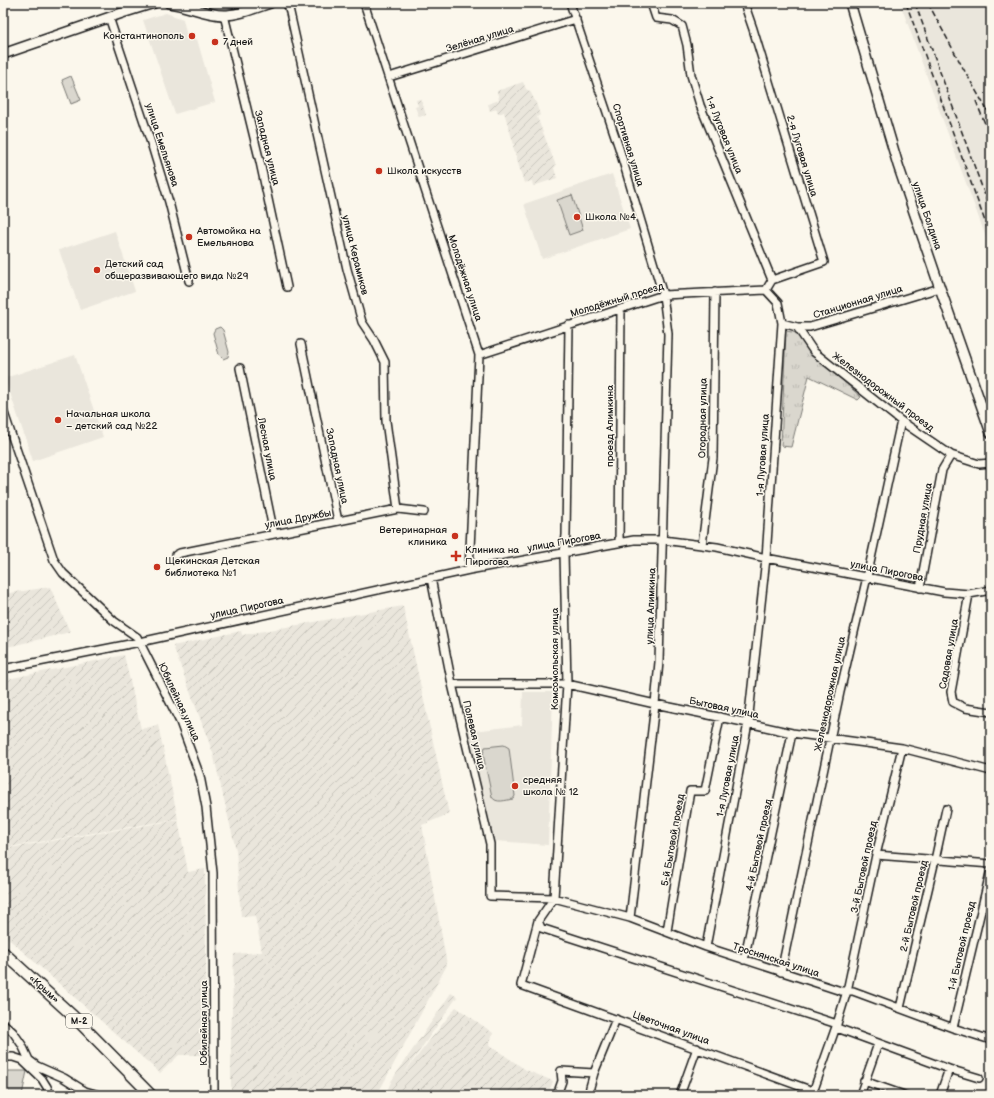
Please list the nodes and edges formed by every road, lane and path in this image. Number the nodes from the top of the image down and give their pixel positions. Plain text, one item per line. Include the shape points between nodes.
1 (154, 3) edge
2 (168, 3) edge
3 (270, 3) edge
4 (286, 3) edge
5 (364, 3) edge
6 (570, 3) edge
7 (651, 3) edge
8 (744, 3) edge
9 (850, 3) edge
10 (224, 15) junction
11 (109, 17) junction
12 (576, 19) junction
13 (3, 54) edge
14 (389, 77) junction
15 (772, 280) junction
16 (189, 281) dead end
17 (287, 287) dead end
18 (940, 288) junction
19 (766, 290) junction
20 (715, 292) junction
21 (663, 295) junction
22 (621, 308) junction
23 (782, 323) junction
24 (569, 325) junction
25 (797, 327) junction
26 (301, 344) dead end
27 (479, 355) junction
28 (240, 368) dead end
29 (3, 410) edge
30 (901, 421) junction
31 (991, 433) edge
32 (951, 455) junction
33 (991, 463) edge
34 (398, 509) junction
35 (424, 512) dead end
36 (338, 521) junction
37 (274, 534) junction
38 (663, 540) junction
39 (619, 543) junction
40 (702, 545) junction
41 (564, 553) junction
42 (176, 555) dead end
43 (766, 558) junction
44 (469, 570) junction
45 (867, 577) junction
46 (431, 578) junction
47 (920, 588) junction
48 (991, 590) edge
49 (969, 594) junction
50 (140, 642) junction
51 (3, 669) edge
52 (452, 684) junction
53 (567, 684) junction
54 (655, 704) junction
55 (991, 712) edge
56 (720, 717) junction
57 (748, 723) junction
58 (792, 733) junction
59 (831, 739) junction
60 (902, 748) junction
61 (991, 771) edge
62 (946, 809) dead end
63 (876, 855) junction
64 (935, 860) junction
65 (991, 864) edge
66 (991, 869) edge
67 (490, 896) joint
68 (554, 898) junction
69 (630, 918) junction
70 (538, 921) junction
71 (667, 932) junction
72 (706, 947) junction
73 (3, 952) edge
74 (744, 960) junction
75 (781, 972) junction
76 (847, 991) junction
77 (900, 1008) junction
78 (616, 1019) junction
79 (3, 1023) edge
80 (837, 1026) junction
81 (953, 1028) junction
82 (991, 1040) edge
83 (878, 1044) junction
84 (696, 1048) junction
85 (3, 1057) edge
86 (949, 1069) junction
87 (47, 1072) junction
88 (594, 1073) junction
89 (979, 1078) dead end
90 (42, 1079) junction
91 (864, 1081) junction
92 (812, 1093) edge
93 (50, 1095) edge
94 (99, 1095) edge
95 (151, 1095) edge
96 (214, 1095) edge
97 (558, 1095) edge
98 (589, 1095) edge
99 (680, 1095) edge
100 (860, 1095) edge
101 (904, 1095) edge
102 (940, 1095) edge

1 - 11 main road
2 - 10 main road
3 - 10 main road
4 - 34 street, улица Керамиков via 347,270 362,322 385,362 386,421
5 - 14 street, Молодёжная улица
6 - 12 street, Спортивная улица
7 - 15 street, 1-я Луговая улица via 656,18 672,20 682,26 691,75 700,105
8 - 15 street, 2-я Луговая улица via 824,262
9 - 18 main road, улица Болдина via 898,165
10 - 17 street, Западная улица
11 - 13 main road
11 - 16 street, улица Емельянова via 169,202
12 - 14 street, Зелёная улица
12 - 21 street, Спортивная улица via 619,148
14 - 27 street, Молодёжная улица
15 - 19 street
18 - 25 street, Станционная улица via 810,327
18 - 31 main road, улица Болдина
19 - 20 street, Молодёжный проезд
19 - 23 street, 1-я Луговая улица via 778,303
20 - 21 street, Молодёжный проезд
20 - 40 street, Огородная улица via 712,458
21 - 22 street, Молодёжный проезд
21 - 38 street, улица Алимкина via 668,334
22 - 24 street, Молодёжный проезд
22 - 39 street, проезд Алимкина
23 - 25 street, Станционная улица
23 - 43 street, 1-я Луговая улица
24 - 27 street, Молодёжный проезд
24 - 41 street, Комсомольская улица
25 - 30 street, Железнодорожный проезд via 814,352
26 - 36 street, Западная улица
27 - 44 street, Молодёжная улица
28 - 37 street, Лесная улица
29 - 50 street, Юбилейная улица via 54,560 68,578
30 - 32 street, Железнодорожный проезд
30 - 45 street, Железнодорожная улица
32 - 33 street, Железнодорожный проезд via 979,464
32 - 47 street, Прудная улица via 942,470
34 - 35 street, улица Дружбы
34 - 36 street, улица Дружбы
36 - 37 street, улица Дружбы
37 - 42 street, улица Дружбы
38 - 39 street, улица Пирогова
38 - 40 street, улица Пирогова
38 - 54 street, улица Алимкина
39 - 41 street, улица Пирогова
40 - 43 street, улица Пирогова
41 - 44 street, улица Пирогова
41 - 53 street, Комсомольская улица
43 - 45 street, улица Пирогова
43 - 57 street, 1-я Луговая улица
44 - 46 street, улица Пирогова
45 - 47 street, улица Пирогова
45 - 59 street, Железнодорожная улица
46 - 50 street, улица Пирогова
46 - 52 street, Полевая улица
47 - 49 street, улица Пирогова
48 - 49 street, улица Пирогова
49 - 55 street, Садовая улица via 952,692 953,702 965,708
50 - 51 street, улица Пирогова
50 - 96 street, Юбилейная улица via 180,722 200,776 206,807 213,873
52 - 53 street, Бытовая улица
52 - 67 street, Полевая улица via 490,844
53 - 54 street, Бытовая улица
53 - 68 street, Комсомольская улица
54 - 56 street, Бытовая улица
54 - 69 street, улица Алимкина
56 - 57 street, Бытовая улица
56 - 71 street, 5-й Бытовой проезд via 704,791 690,791
57 - 58 street, Бытовая улица
57 - 72 street, 1-я Луговая улица
58 - 59 street, Бытовая улица
58 - 74 street, 4-й Бытовой проезд
59 - 60 street, Бытовая улица
59 - 75 street, Железнодорожная улица
60 - 61 street, Бытовая улица
60 - 63 street, 3-й Бытовой проезд
62 - 64 street, 2-й Бытовой проезд
63 - 64 street
63 - 76 street, 3-й Бытовой проезд
64 - 65 street
64 - 77 street, 2-й Бытовой проезд
66 - 81 street, 1-й Бытовой проезд
67 - 68 street, Троснянская улица
68 - 69 street, Троснянская улица
68 - 70 street
69 - 71 street, Троснянская улица
70 - 78 street, Цветочная улица via 521,985
70 - 80 street via 541,928
71 - 72 street, Троснянская улица
72 - 74 street, Троснянская улица
73 - 95 highway, «Крым» / М-2 via 73,1016
74 - 75 street, Троснянская улица
75 - 76 street, Троснянская улица
76 - 77 street, Троснянская улица
76 - 80 street, 3-й Бытовой проезд
77 - 81 street, Троснянская улица
78 - 84 street, Цветочная улица
78 - 88 street
79 - 87 street via 13,1032 29,1060
80 - 83 street
80 - 92 street, 3-й Бытовой проезд
81 - 82 street, Троснянская улица
83 - 86 street
83 - 91 street
84 - 92 street, Цветочная улица
84 - 99 street
85 - 90 street via 22,1060
86 - 89 street
86 - 102 street
87 - 90 street
87 - 94 street via 64,1078 85,1092
88 - 97 street via 561,1071 562,1081
88 - 98 street
90 - 93 street
91 - 100 street
91 - 101 street

